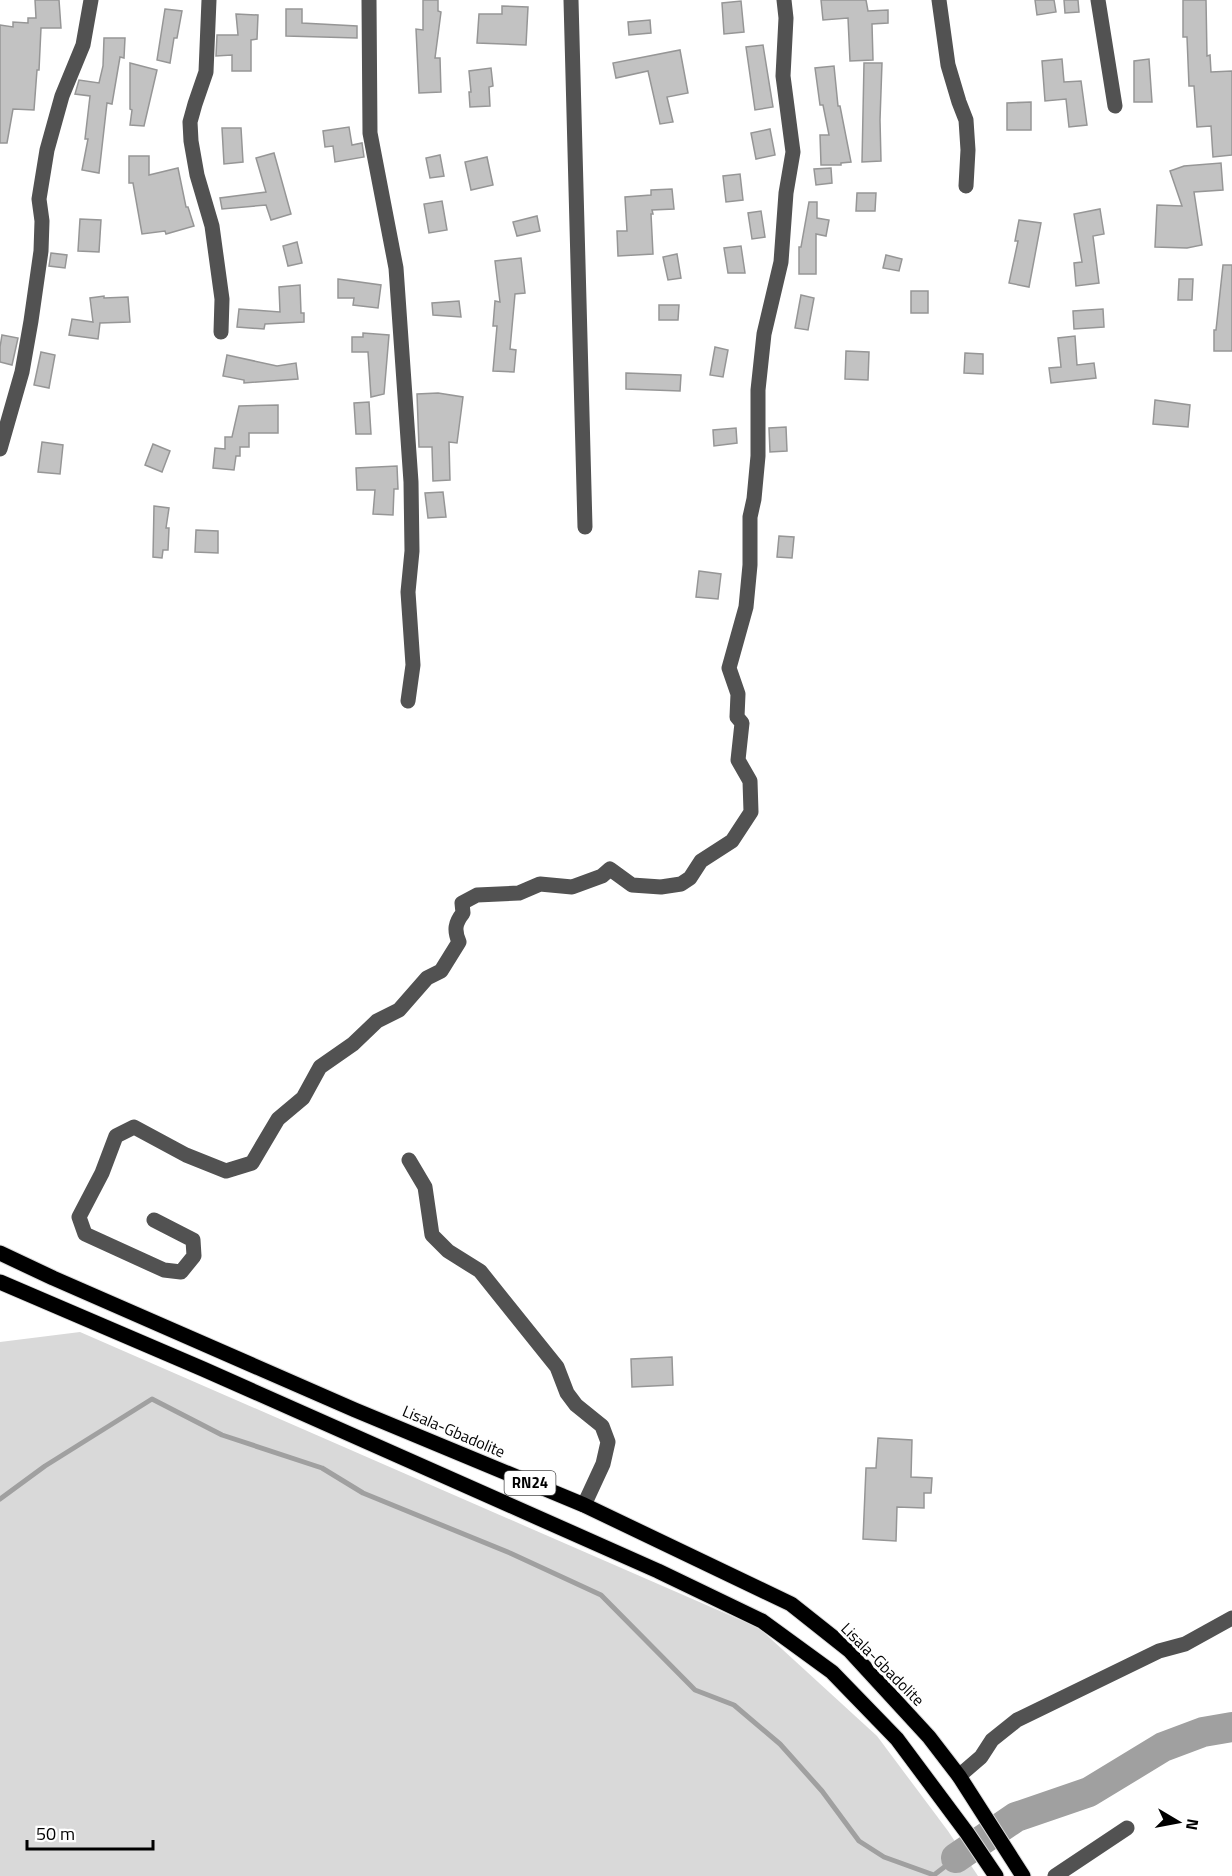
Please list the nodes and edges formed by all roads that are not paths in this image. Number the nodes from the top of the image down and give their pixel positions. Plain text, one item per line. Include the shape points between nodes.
1 (91, 0) edge
2 (209, 0) edge
3 (369, 0) edge
4 (571, 0) edge
5 (784, 0) edge
6 (939, 0) edge
7 (1098, 0) edge
8 (1115, 106) dead end
9 (966, 186) dead end
10 (221, 332) dead end
11 (0, 449) edge
12 (585, 527) dead end
13 (408, 701) dead end
14 (409, 1160) dead end
15 (154, 1220) dead end
16 (0, 1253) edge
17 (0, 1282) edge
18 (7, 1291) edge
19 (584, 1505) junction
20 (1232, 1618) edge
21 (959, 1776) junction
22 (1127, 1828) dead end
23 (996, 1876) edge
24 (1023, 1876) edge
25 (1055, 1876) edge

1 - 11 street via 83,45 62,96 47,150 39,199 41,251 31,321 22,372
2 - 10 street via 206,72 190,122 197,175 212,226 222,299
3 - 13 street via 370,133 396,268 411,482 408,592 413,665
4 - 12 street
5 - 15 street via 783,76 793,152 781,262 764,334 758,390 758,456 750,518 746,607 729,668 738,694 737,717 742,723 738,760 750,781 751,812 732,841 701,861 681,884 632,885 610,869 572,887 540,885 519,893 477,895 462,903 464,913 456,922 455,933 459,942 441,971 427,978 399,1010 377,1021 353,1044 320,1066 303,1098 278,1119 252,1164 226,1171 134,1127 116,1136 79,1217 85,1234 164,1270 181,1272 194,1256 194,1240
6 - 9 street via 948,65 966,120
7 - 8 street
14 - 19 street via 425,1187 432,1235 448,1251 480,1271 557,1367 576,1405 602,1426 608,1442 603,1464
16 - 19 main road, Lisala-Gbadolite / RN24 via 344,1405
17 - 18 main road, RN24
18 - 23 main road, RN24 via 203,1369 762,1621 832,1672 897,1739
19 - 21 main road, Lisala-Gbadolite / RN24 via 791,1604 849,1650 929,1737
20 - 21 street via 1185,1644 1160,1651 1017,1720
21 - 24 main road, Lisala-Gbadolite / RN24
22 - 25 street

